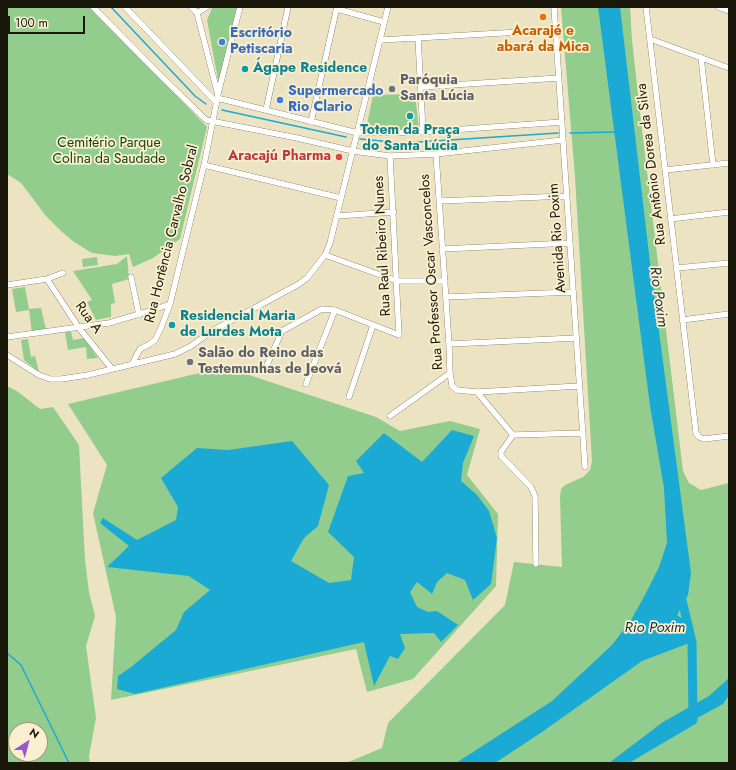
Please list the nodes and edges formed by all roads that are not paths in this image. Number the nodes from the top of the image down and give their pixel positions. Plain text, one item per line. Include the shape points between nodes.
1 (93, 7) edge
2 (125, 7) edge
3 (191, 7) edge
4 (207, 7) edge
5 (240, 7) edge
6 (288, 7) edge
7 (388, 7) edge
8 (554, 7) edge
9 (646, 7) edge
10 (718, 7) edge
11 (337, 8) edge
12 (729, 11) edge
13 (197, 13) junction
14 (384, 22) junction
15 (555, 30) junction
16 (418, 38) junction
17 (650, 39) junction
18 (380, 40) junction
19 (701, 57) junction
20 (729, 68) edge
21 (559, 78) junction
22 (421, 87) junction
23 (217, 98) junction
24 (266, 110) junction
25 (212, 121) junction
26 (311, 122) junction
27 (562, 122) junction
28 (423, 132) junction
29 (358, 134) junction
30 (563, 140) junction
31 (353, 151) junction
32 (436, 154) junction
33 (390, 156) junction
34 (729, 163) edge
35 (204, 165) junction
36 (712, 165) junction
37 (665, 170) junction
38 (567, 196) junction
39 (341, 198) junction
40 (439, 201) junction
41 (394, 212) junction
42 (729, 212) edge
43 (337, 216) junction
44 (670, 220) junction
45 (570, 243) junction
46 (442, 249) junction
47 (325, 255) junction
48 (729, 263) edge
49 (677, 268) junction
50 (63, 273) dead end
51 (131, 277) dead end
52 (46, 279) junction
53 (397, 281) junction
54 (445, 281) junction
55 (7, 285) edge
56 (573, 292) junction
57 (446, 297) junction
58 (170, 304) junction
59 (335, 310) junction
60 (729, 314) edge
61 (139, 315) junction
62 (682, 320) junction
63 (374, 325) junction
64 (79, 328) junction
65 (7, 337) edge
66 (576, 338) junction
67 (449, 344) junction
68 (7, 355) edge
69 (132, 364) junction
70 (268, 365) dead end
71 (112, 369) junction
72 (450, 374) junction
73 (306, 384) dead end
74 (580, 386) junction
75 (477, 392) junction
76 (349, 397) dead end
77 (390, 416) dead end
78 (583, 433) junction
79 (513, 435) junction
80 (729, 436) edge
81 (585, 467) dead end
82 (536, 564) dead end

1 - 25 street via 206,120
2 - 23 street
3 - 13 street
4 - 13 street
5 - 23 street
6 - 24 street
7 - 14 street
8 - 15 street, Avenida Rio Poxim
9 - 17 street, Rua Antônio Dorea da Silva
10 - 12 street
11 - 14 street
11 - 26 street
13 - 23 street
14 - 18 street
15 - 16 street
15 - 21 street, Avenida Rio Poxim
16 - 18 street
16 - 22 street
17 - 19 street
17 - 37 street, Rua Antônio Dorea da Silva
18 - 29 street
19 - 20 street
19 - 36 street
21 - 22 street
21 - 27 street, Avenida Rio Poxim
22 - 28 street
23 - 24 street
23 - 25 street, Rua Hortência Carvalho Sobral
24 - 26 street
25 - 31 street
25 - 35 street, Rua Hortência Carvalho Sobral
26 - 29 street
27 - 28 street
27 - 30 street, Avenida Rio Poxim
28 - 29 street
29 - 31 street
30 - 32 street
30 - 38 street, Avenida Rio Poxim
31 - 33 street
31 - 39 street
32 - 33 street
32 - 40 street, Rua Professor Oscar Vasconcelos
33 - 41 street, Rua Raul Ribeiro Nunes
34 - 36 street
35 - 39 street
35 - 58 street, Rua Hortência Carvalho Sobral
36 - 37 street
37 - 44 street, Rua Antônio Dorea da Silva
38 - 40 street
38 - 45 street, Avenida Rio Poxim
39 - 43 street
40 - 46 street, Rua Professor Oscar Vasconcelos
41 - 43 street
41 - 53 street, Rua Raul Ribeiro Nunes
42 - 44 street
43 - 47 street
44 - 49 street, Rua Antônio Dorea da Silva
45 - 46 street
45 - 56 street, Avenida Rio Poxim
46 - 54 street, Rua Professor Oscar Vasconcelos
47 - 53 street
47 - 69 street via 308,278 212,331 191,346 175,354
48 - 49 street
49 - 62 street, Rua Antônio Dorea da Silva
50 - 52 street
51 - 61 street
52 - 55 street
52 - 64 street, Rua A
53 - 54 street
53 - 63 street, Rua Raul Ribeiro Nunes via 399,335
54 - 57 street, Rua Professor Oscar Vasconcelos
56 - 57 street
56 - 66 street, Avenida Rio Poxim
57 - 67 street, Rua Professor Oscar Vasconcelos
58 - 61 street
58 - 69 street, Rua Hortência Carvalho Sobral via 155,340 140,349
59 - 63 street
59 - 70 street via 317,311 282,331
59 - 73 street
60 - 62 street
61 - 64 street
62 - 80 street, Rua Antônio Dorea da Silva via 696,433 704,439
63 - 76 street
64 - 65 street
64 - 71 street, Rua A
66 - 67 street
66 - 74 street, Avenida Rio Poxim
67 - 72 street, Rua Professor Oscar Vasconcelos
68 - 71 street via 50,379
69 - 71 street
72 - 75 street, Rua Professor Oscar Vasconcelos via 454,389
72 - 77 street
74 - 75 street
74 - 78 street, Avenida Rio Poxim
75 - 79 street
78 - 79 street
78 - 81 street, Avenida Rio Poxim
79 - 82 street via 501,456 531,487 535,496

